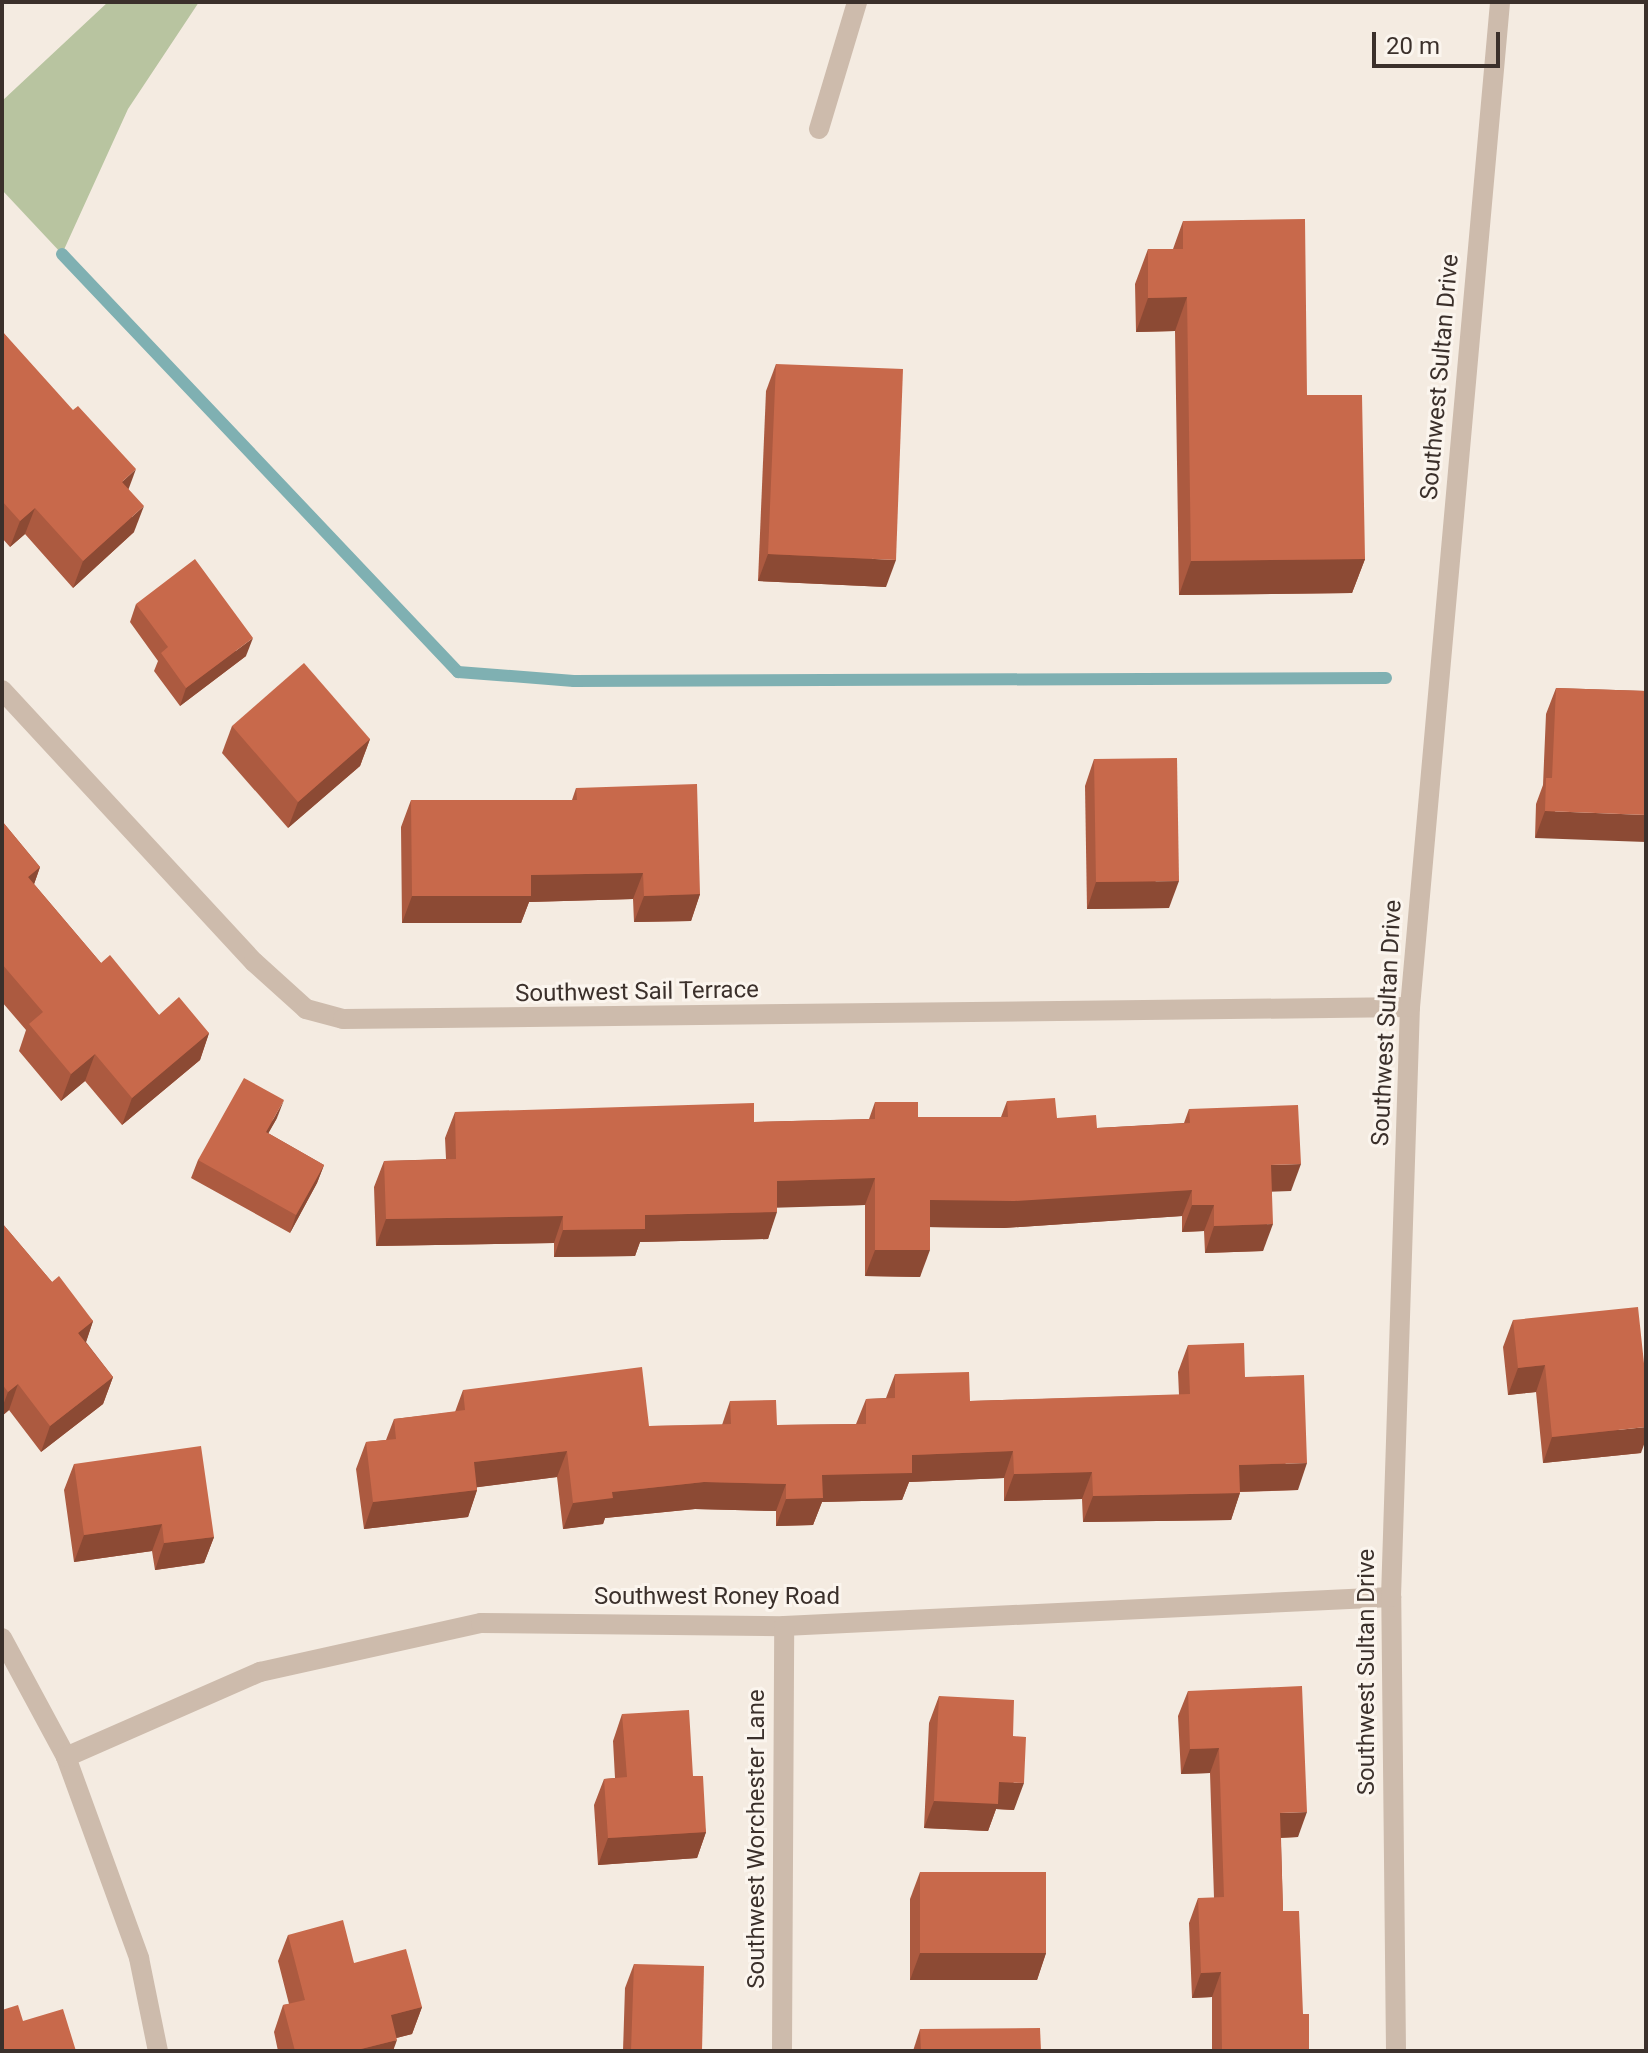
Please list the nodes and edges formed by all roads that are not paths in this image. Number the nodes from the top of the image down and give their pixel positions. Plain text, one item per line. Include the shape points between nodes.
1 (857, 2) edge
2 (1500, 2) edge
3 (819, 129) dead end
4 (2, 690) edge
5 (1410, 1007) junction
6 (1391, 1597) junction
7 (784, 1626) junction
8 (2, 1638) edge
9 (66, 1757) junction
10 (158, 2051) edge
11 (782, 2051) edge
12 (1396, 2051) edge

1 - 3 street
2 - 5 street, Southwest Sultan Drive
4 - 5 street, Southwest Sail Terrace via 254,962 306,1009 343,1019
5 - 6 street, Southwest Sultan Drive
6 - 7 street, Southwest Roney Road
6 - 12 street, Southwest Sultan Drive
7 - 9 street, Southwest Roney Road via 481,1623 260,1672
7 - 11 street, Southwest Worchester Lane
8 - 9 street
9 - 10 street via 139,1958

